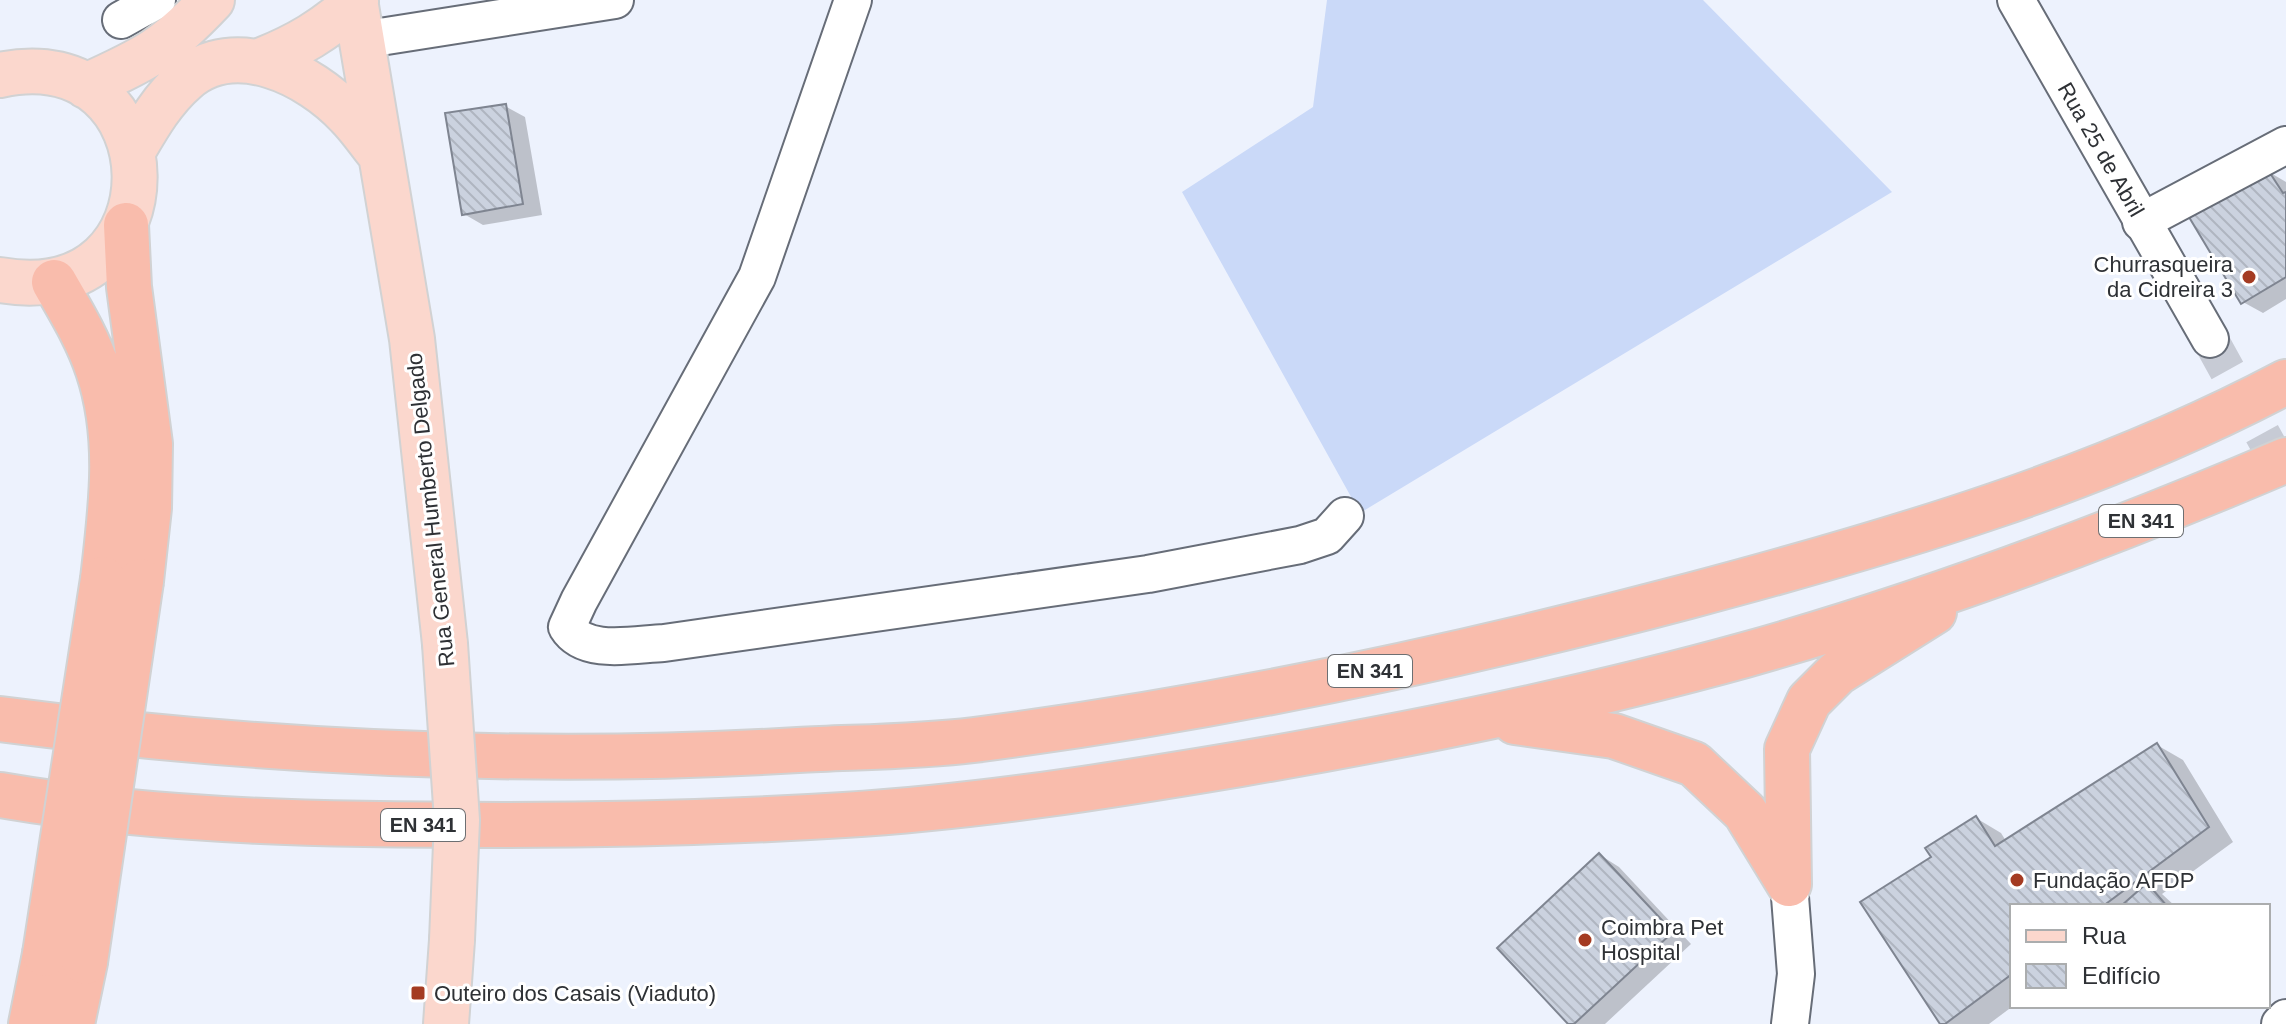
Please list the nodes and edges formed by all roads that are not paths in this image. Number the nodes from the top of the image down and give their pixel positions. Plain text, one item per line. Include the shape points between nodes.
1 (157, 0) edge
2 (212, 0) edge
3 (615, 0) edge
4 (853, 0) edge
5 (2016, 0) edge
6 (356, 11) edge
7 (121, 20) dead end
8 (260, 61) junction
9 (0, 75) edge
10 (86, 86) junction
11 (2286, 145) edge
12 (134, 149) junction
13 (379, 153) junction
14 (2141, 222) junction
15 (126, 225) junction
16 (0, 280) edge
17 (54, 282) junction
18 (2210, 339) tunnel mouth
19 (2286, 382) edge
20 (2286, 460) edge
21 (1345, 516) dead end
22 (1993, 576) junction
23 (122, 580) junction
24 (10, 718) edge
25 (1493, 718) junction
26 (7, 798) edge
27 (1789, 884) junction
28 (65, 958) junction
29 (2286, 1018) edge
30 (31, 1024) edge
31 (72, 1024) edge
32 (446, 1024) edge
33 (1790, 1024) edge
34 (2280, 1024) edge

1 - 7 street
2 - 10 main road via 175,39 145,60
3 - 6 street
4 - 21 street via 757,277 586,588 569,632 593,645 664,643 1148,574 1300,545 1327,536
5 - 14 street, Rua 25 de Abril
6 - 8 main road via 300,45
6 - 13 main road, Rua General Humberto Delgado
8 - 12 main road via 233,59 186,78
8 - 13 main road via 301,79 347,113
9 - 10 main road via 24,70 56,73
10 - 12 main road via 107,102
11 - 14 street
12 - 15 main road via 136,188
13 - 32 main road, Rua General Humberto Delgado, bridge via 412,339 445,644 457,820
14 - 18 street, Rua 25 de Abril
15 - 17 main road via 108,251 84,270
15 - 23 highway via 150,444 149,508
16 - 17 main road
17 - 23 highway via 87,342 108,404 111,508
19 - 24 highway, EN 341 via 2128,454 1970,514 1817,562 1566,629 1300,687 999,736 692,757 413,755
20 - 22 highway, EN 341
22 - 25 highway, EN 341 via 1748,654
22 - 27 highway via 1837,673 1809,701 1787,749
23 - 28 highway, bridge
25 - 26 highway, EN 341 via 1165,776 846,815 423,825 286,821
25 - 27 highway via 1614,736 1694,764 1745,812
27 - 33 street via 1796,974
28 - 30 highway
28 - 31 highway
29 - 34 street

